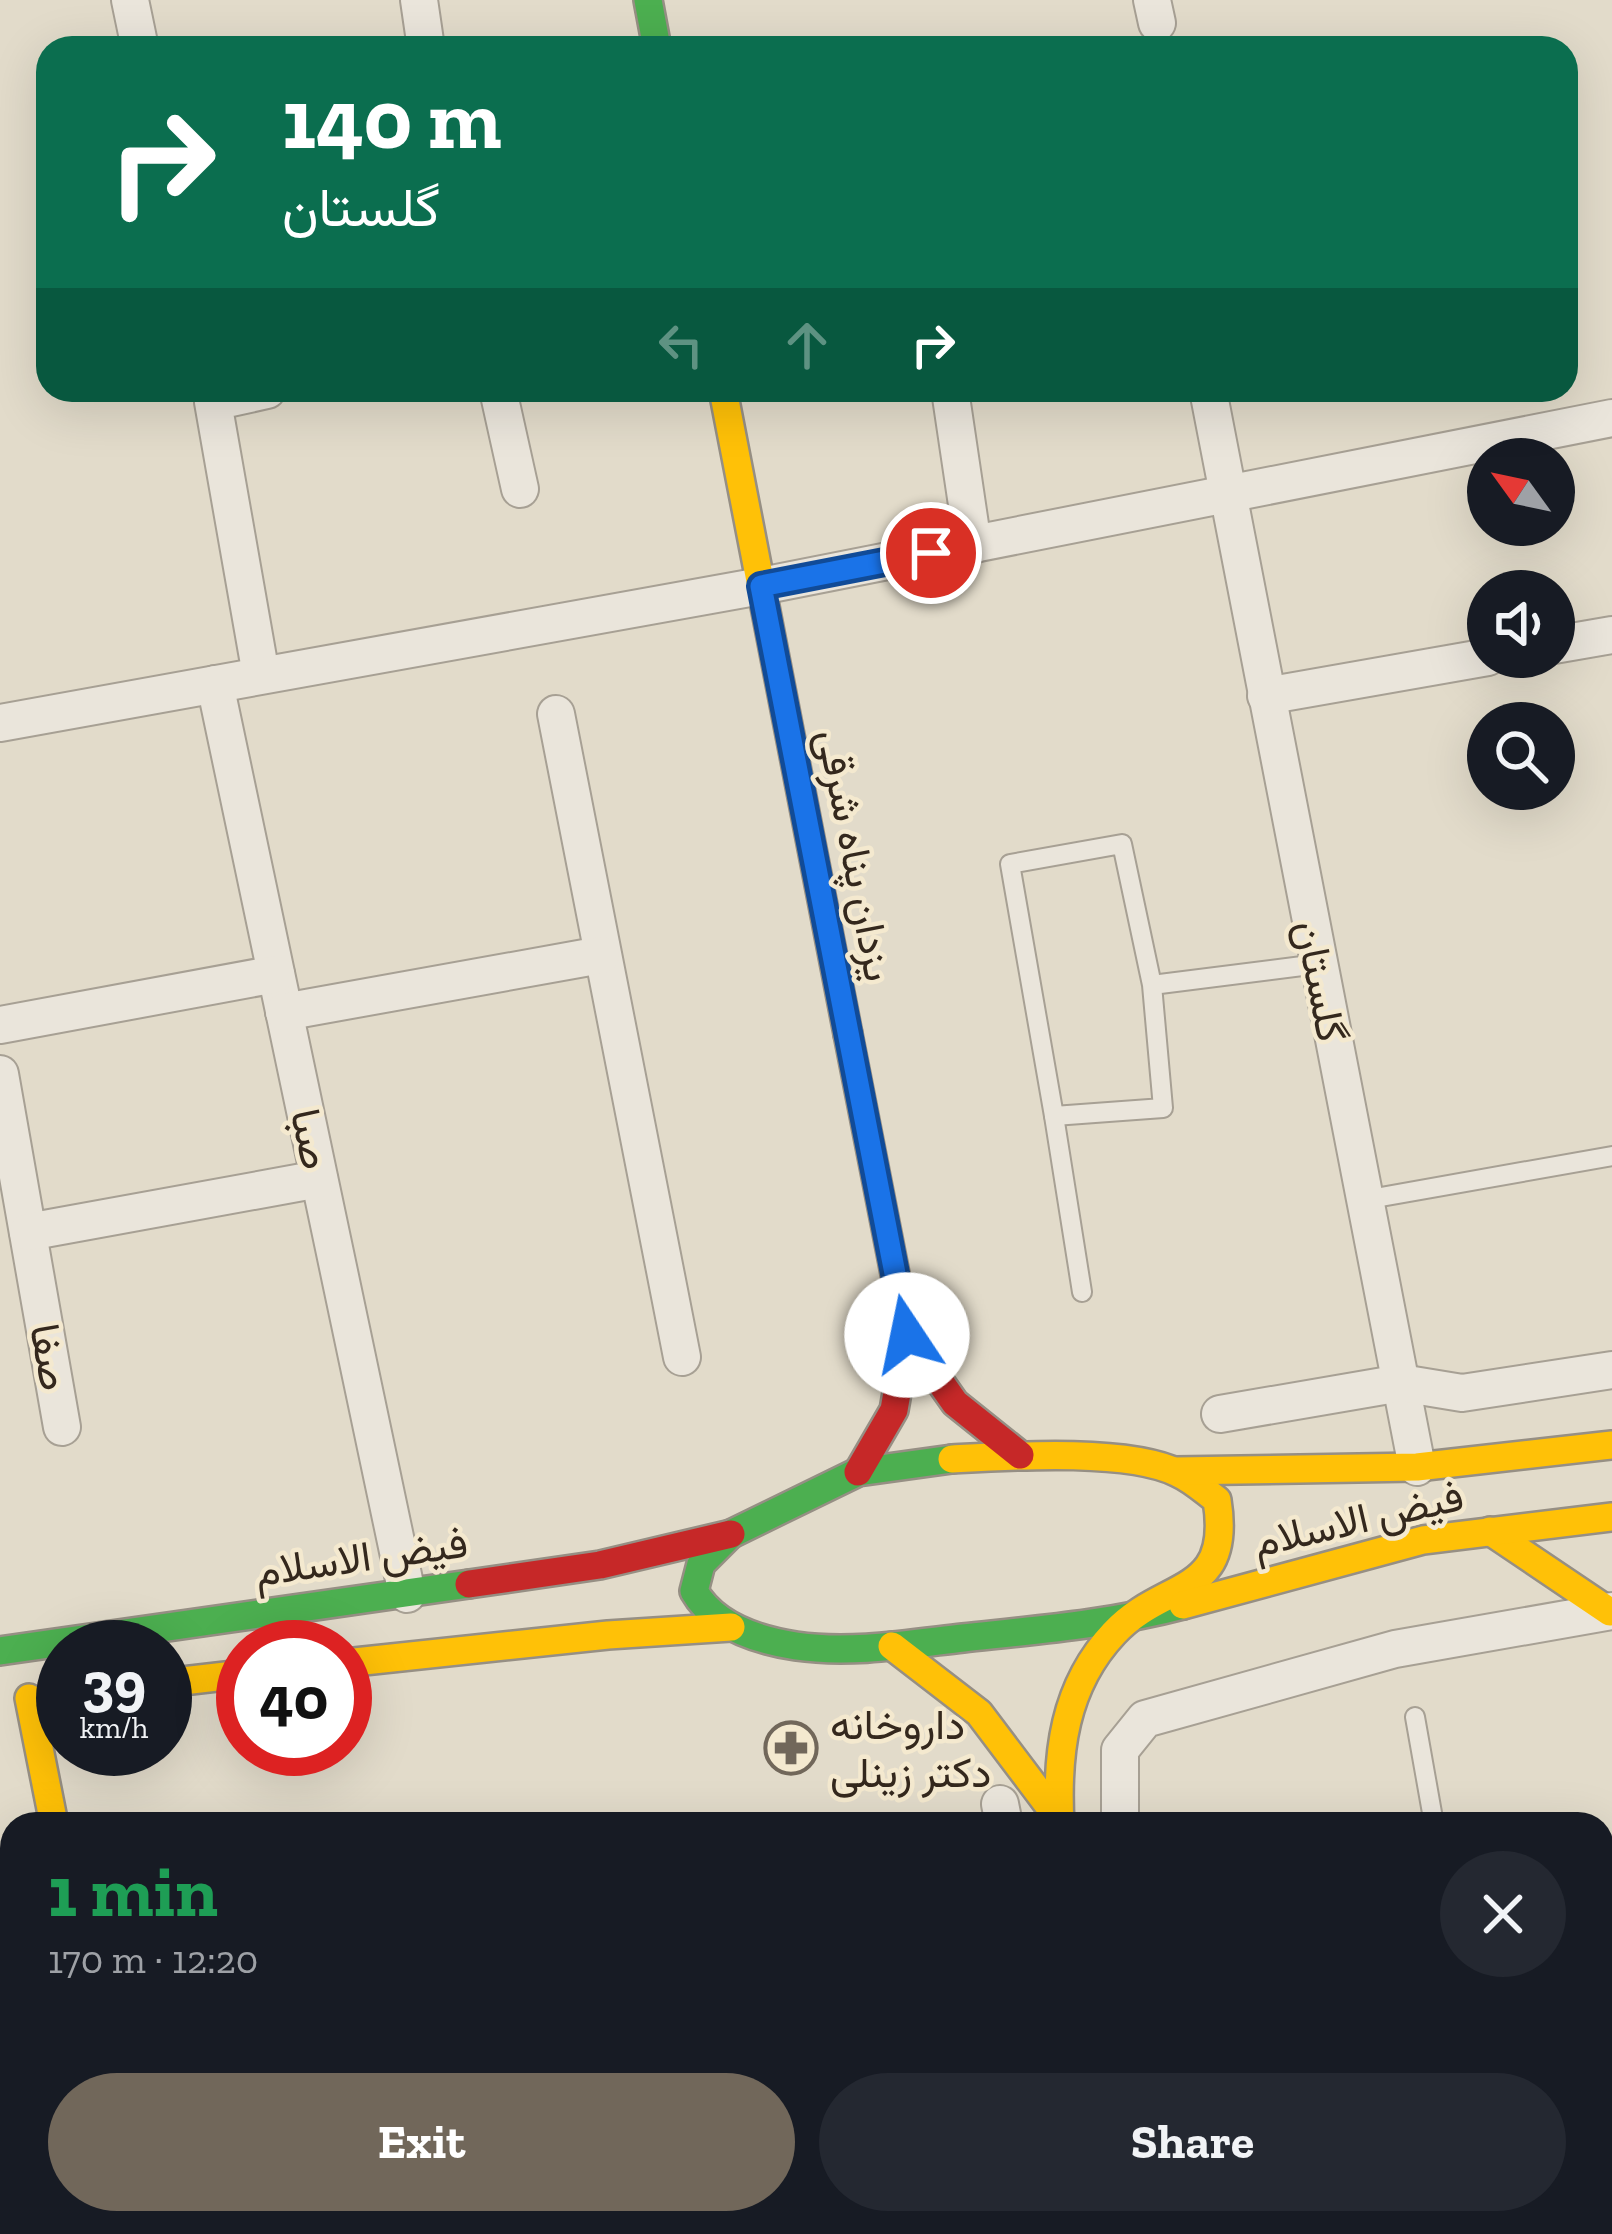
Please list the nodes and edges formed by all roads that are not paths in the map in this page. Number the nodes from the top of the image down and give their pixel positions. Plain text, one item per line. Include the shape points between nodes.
1 (130, 0) edge
2 (419, 0) edge
3 (648, 0) edge
4 (138, 36) edge
5 (424, 36) edge
6 (655, 36) edge
7 (212, 402) edge
8 (501, 402) edge
9 (725, 402) edge
10 (952, 402) edge
11 (1210, 402) edge
12 (1612, 418) edge
13 (520, 488) dead end
14 (1226, 494) junction
15 (973, 544) junction
16 (761, 586) junction
17 (1612, 635) edge
18 (1575, 641) edge
19 (1467, 661) edge
20 (261, 675) junction
21 (215, 684) junction
22 (1266, 696) junction
23 (556, 714) dead end
24 (0, 723) edge
25 (601, 955) junction
26 (1318, 964) junction
27 (276, 974) junction
28 (1151, 985) junction
29 (284, 1012) junction
30 (0, 1025) edge
31 (0, 1074) edge
32 (1054, 1116) junction
33 (1612, 1156) edge
34 (319, 1179) junction
35 (1364, 1200) junction
36 (28, 1232) junction
37 (1082, 1292) dead end
38 (907, 1335) junction
39 (682, 1358) dead end
40 (1612, 1370) edge
41 (1401, 1383) junction
42 (1220, 1414) dead end
43 (62, 1427) dead end
44 (1612, 1445) edge
45 (1020, 1455) junction
46 (1417, 1467) junction
47 (1176, 1471) junction
48 (858, 1472) junction
49 (1612, 1516) edge
50 (1490, 1532) junction
51 (730, 1534) junction
52 (406, 1594) junction
53 (1611, 1612) edge
54 (1127, 1620) junction
55 (731, 1627) junction
56 (892, 1646) junction
57 (0, 1651) edge
58 (372, 1660) edge
59 (14, 1699) edge
60 (1415, 1718) dead end
61 (50, 1812) edge
62 (1053, 1812) edge
63 (1060, 1812) edge
64 (1120, 1812) edge
65 (1432, 1812) edge

1 - 4 street
2 - 5 street
3 - 6 main road
7 - 20 street
8 - 13 street
9 - 16 main road, یزدان پناه شرقی
10 - 15 street
11 - 14 street, گلستان
12 - 14 street
14 - 15 street
14 - 22 street, گلستان
15 - 16 street
16 - 20 street
16 - 38 main road, یزدان پناه شرقی
17 - 18 street
19 - 22 street
20 - 21 street
21 - 24 street
21 - 27 street, صبا
22 - 26 street, گلستان
23 - 25 street
25 - 29 street
25 - 39 street
26 - 28 lane
26 - 35 street, گلستان
27 - 29 street, صبا
27 - 30 street
28 - 32 lane via 1163,1108
28 - 32 lane via 1122,844 1010,864
29 - 34 street, صبا
31 - 36 street, صفا
32 - 37 lane
33 - 35 lane
34 - 36 street
34 - 52 street, صبا
35 - 41 street, گلستان
36 - 43 street, صفا
38 - 45 main road, یزدان پناه شرقی via 955,1403
38 - 48 main road, یزدان پناه شرقی via 895,1410
40 - 41 street via 1462,1393
41 - 42 street
41 - 46 street, گلستان
44 - 46 main road, فیض الاسلام
45 - 47 main road, فیض الاسلام via 1114,1458
45 - 48 main road, فیض الاسلام
46 - 47 main road, فیض الاسلام
47 - 54 main road via 1217,1500 1224,1527 1212,1565
48 - 51 main road, فیض الاسلام
49 - 50 main road, فیض الاسلام
50 - 53 main road
50 - 54 main road, فیض الاسلام via 1424,1540
51 - 52 main road, فیض الاسلام via 600,1565
51 - 55 main road via 701,1564 694,1591 704,1610
52 - 57 main road, فیض الاسلام
53 - 64 street via 1395,1649 1145,1720 1120,1750
54 - 56 main road
54 - 63 main road via 1089,1665 1064,1718
55 - 56 main road via 797,1646
55 - 58 main road
56 - 62 main road via 979,1713
59 - 61 main road
60 - 65 lane

